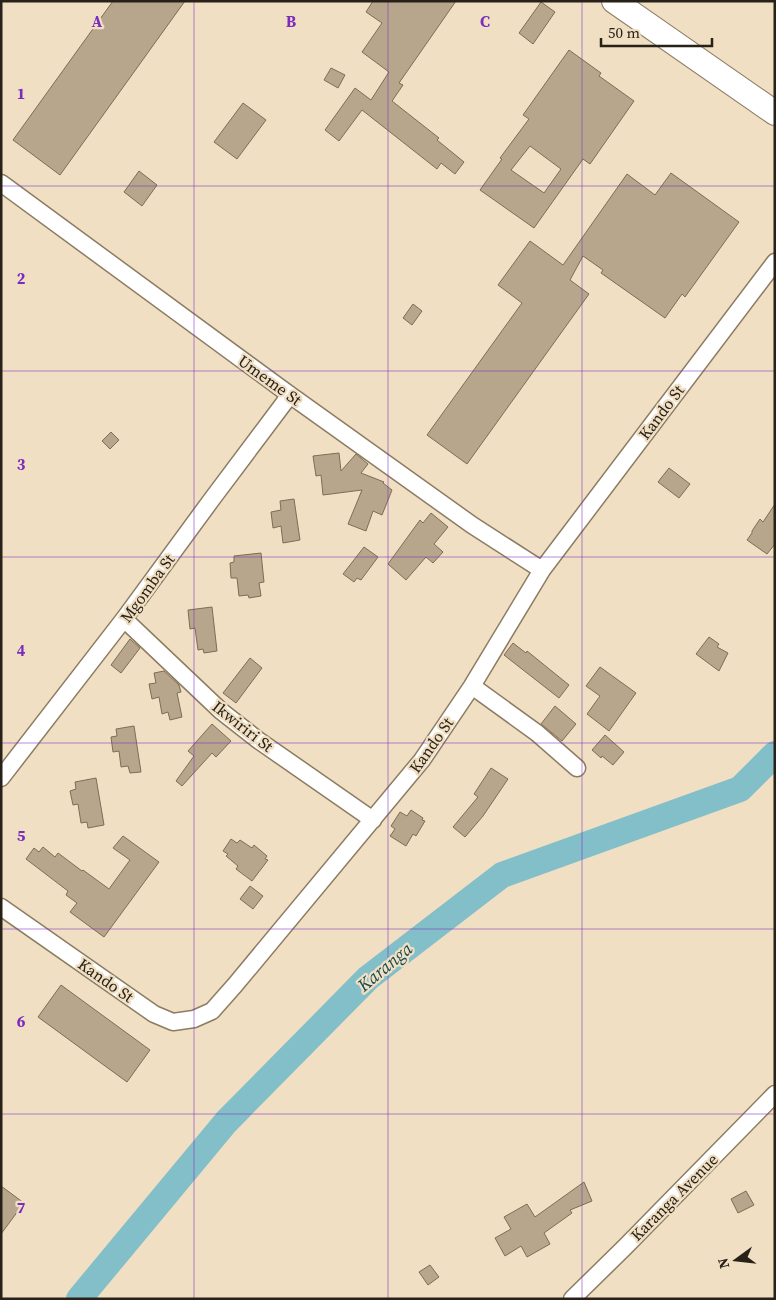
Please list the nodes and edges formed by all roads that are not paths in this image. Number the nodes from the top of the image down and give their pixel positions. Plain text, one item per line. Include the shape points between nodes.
1 (614, 1) edge
2 (775, 113) edge
3 (1, 183) edge
4 (775, 262) edge
5 (290, 395) junction
6 (542, 570) junction
7 (124, 620) junction
8 (472, 686) junction
9 (577, 768) dead end
10 (1, 778) edge
11 (373, 820) junction
12 (1, 907) edge
13 (775, 1094) edge
14 (572, 1299) edge

1 - 2 street
3 - 5 street, Umeme St
4 - 6 street, Kando St
5 - 6 street, Umeme St via 472,525
5 - 7 street, Mgomba St
6 - 8 street, Kando St
7 - 10 street, Mgomba St
7 - 11 street, Ikwiriri St via 221,711
8 - 9 street via 538,733
8 - 11 street, Kando St via 422,760
11 - 12 street, Kando St via 236,985 212,1010 194,1019 173,1022 154,1014
13 - 14 street, Karanga Avenue

